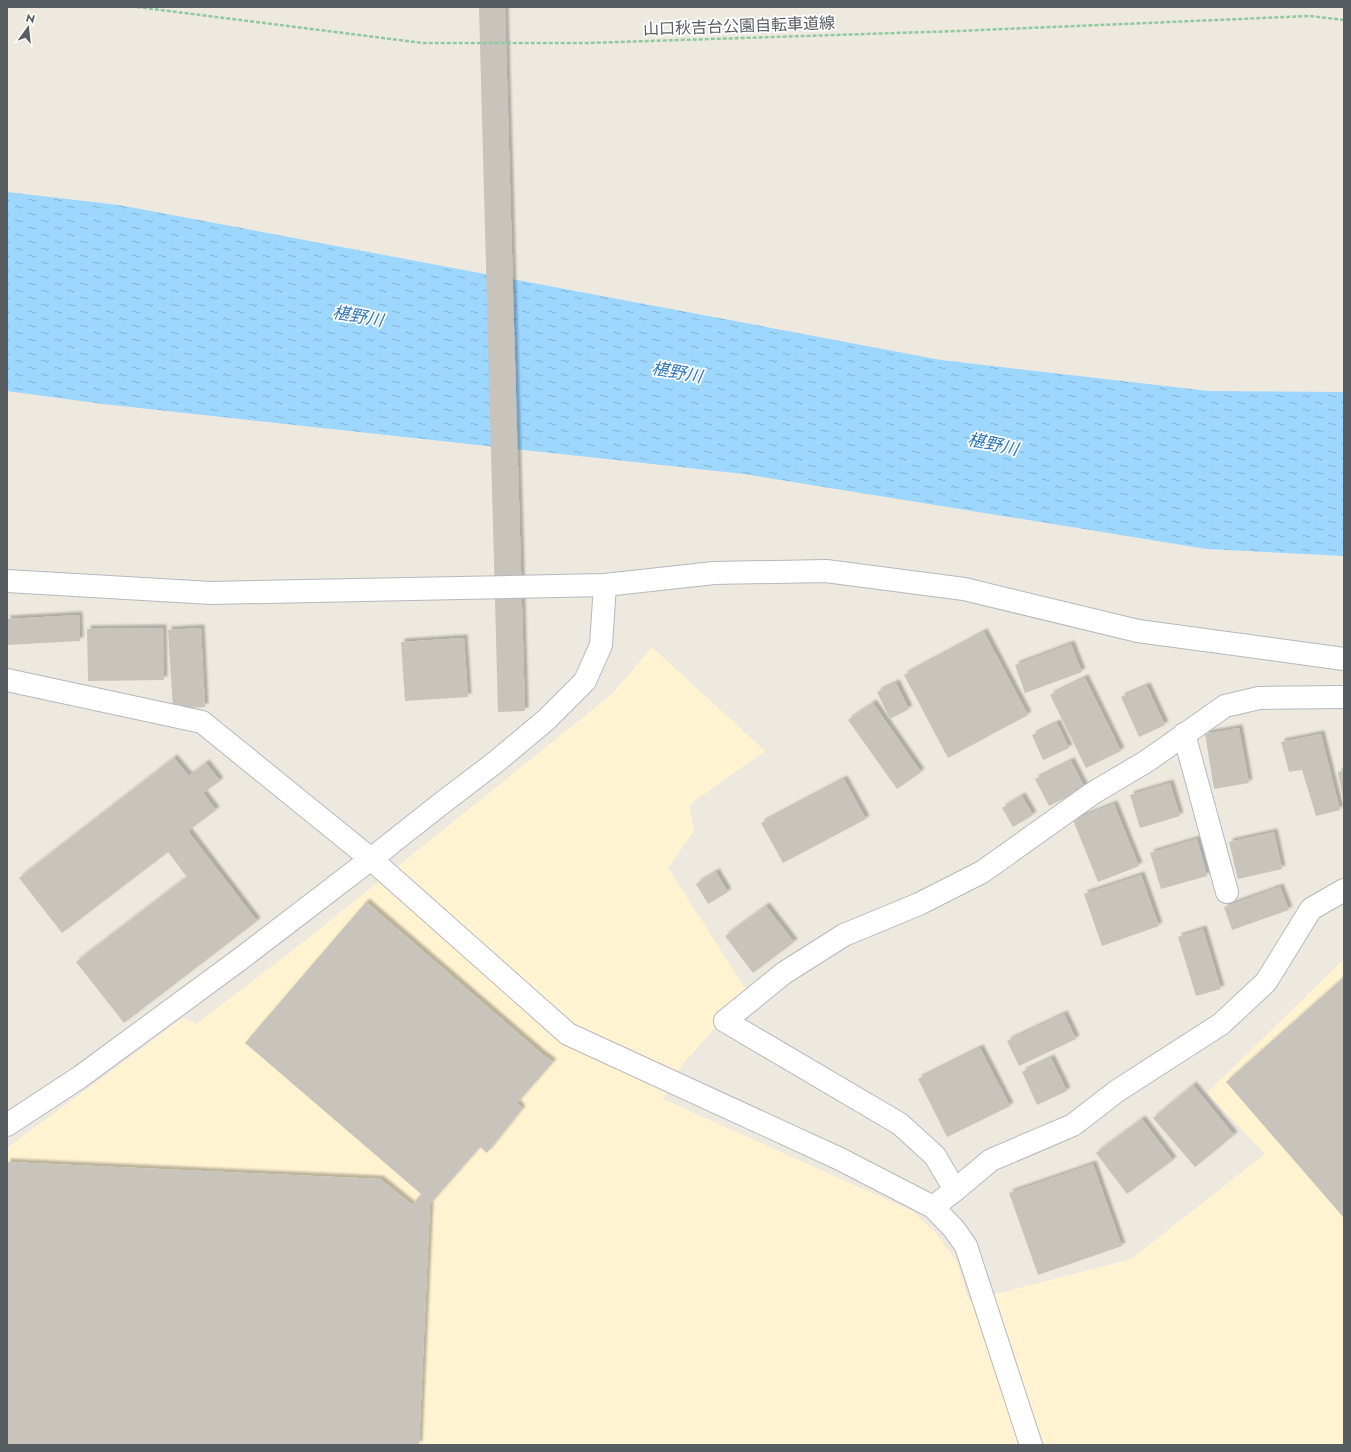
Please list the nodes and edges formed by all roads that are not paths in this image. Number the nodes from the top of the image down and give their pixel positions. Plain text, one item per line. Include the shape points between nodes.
1 (7, 581) edge
2 (605, 585) junction
3 (1344, 659) edge
4 (7, 680) edge
5 (1344, 697) edge
6 (1184, 734) junction
7 (372, 859) junction
8 (1344, 890) edge
9 (1227, 892) dead end
10 (7, 1125) edge
11 (955, 1190) junction
12 (933, 1207) junction
13 (1031, 1445) edge

1 - 2 street via 211,593
2 - 3 street via 714,573 826,571 964,589 1138,631
2 - 7 street via 601,645 584,682 546,720
4 - 7 street via 202,722
5 - 6 street via 1259,698 1225,706
6 - 9 street
6 - 11 street via 1147,761 1093,793 982,872 919,904 844,935 784,973 726,1021 900,1124 935,1156
7 - 10 street via 80,1077
7 - 12 street via 568,1034 840,1159
8 - 11 street via 1311,909 1266,982 1221,1024 1117,1091 1073,1125 991,1160
11 - 12 street
12 - 13 street via 966,1246

